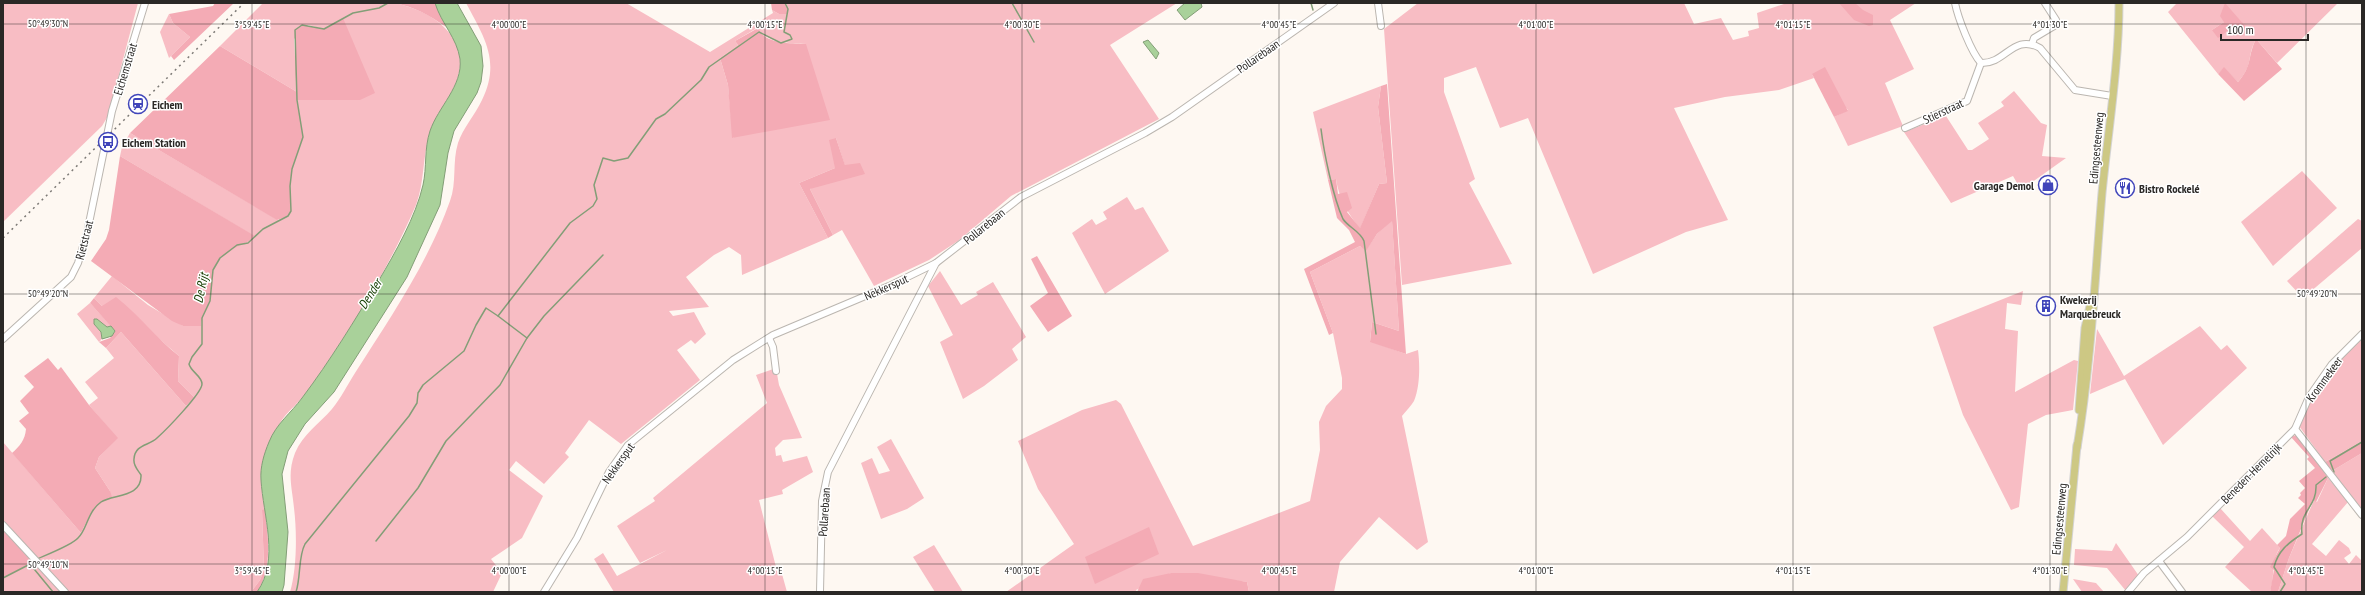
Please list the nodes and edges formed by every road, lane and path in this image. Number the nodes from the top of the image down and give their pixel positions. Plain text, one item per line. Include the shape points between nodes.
1 (145, 3) edge
2 (1334, 3) edge
3 (1378, 3) edge
4 (1955, 3) edge
5 (2046, 3) edge
6 (2119, 3) edge
7 (2124, 3) edge
8 (2119, 18) junction
9 (1381, 26) dead end
10 (2032, 44) junction
11 (1981, 63) junction
12 (2112, 96) junction
13 (1905, 128) dead end
14 (107, 135) joint
15 (936, 263) junction
16 (2362, 334) edge
17 (3, 338) edge
18 (769, 338) junction
19 (776, 371) dead end
20 (2295, 429) junction
21 (2362, 515) edge
22 (3, 525) edge
23 (2159, 561) junction
24 (66, 592) edge
25 (544, 592) edge
26 (820, 592) edge
27 (2063, 592) edge
28 (2128, 592) edge
29 (2182, 592) edge

1 - 14 street, Eichemstraat
2 - 15 street, Pollarebaan via 1167,120 1015,201
3 - 9 street
4 - 11 street
5 - 10 street via 2056,20 2054,26 2034,38
6 - 8 main road, Edingsesteenweg
7 - 8 main road, Edingsesteenweg
8 - 12 main road, Edingsesteenweg
10 - 11 street via 2023,42 1992,62
10 - 12 street via 2040,48 2075,90
11 - 13 street, Stierstraat via 1966,102
12 - 27 main road, Edingsesteenweg via 2094,280 2085,328
14 - 17 street, Rietstraat via 87,233 76,268 71,277
15 - 18 street, Nekkersput
15 - 26 street, Pollarebaan via 828,472 822,501
16 - 20 street, Krommekeer via 2309,397
18 - 19 street via 773,347
18 - 25 street, Nekkersput via 733,360 628,445 610,472 577,538
20 - 21 street
20 - 23 street, Beneden-Hemelrijk via 2187,537
22 - 24 street via 31,558
23 - 28 street, Beneden-Hemelrijk via 2144,573
23 - 29 street

